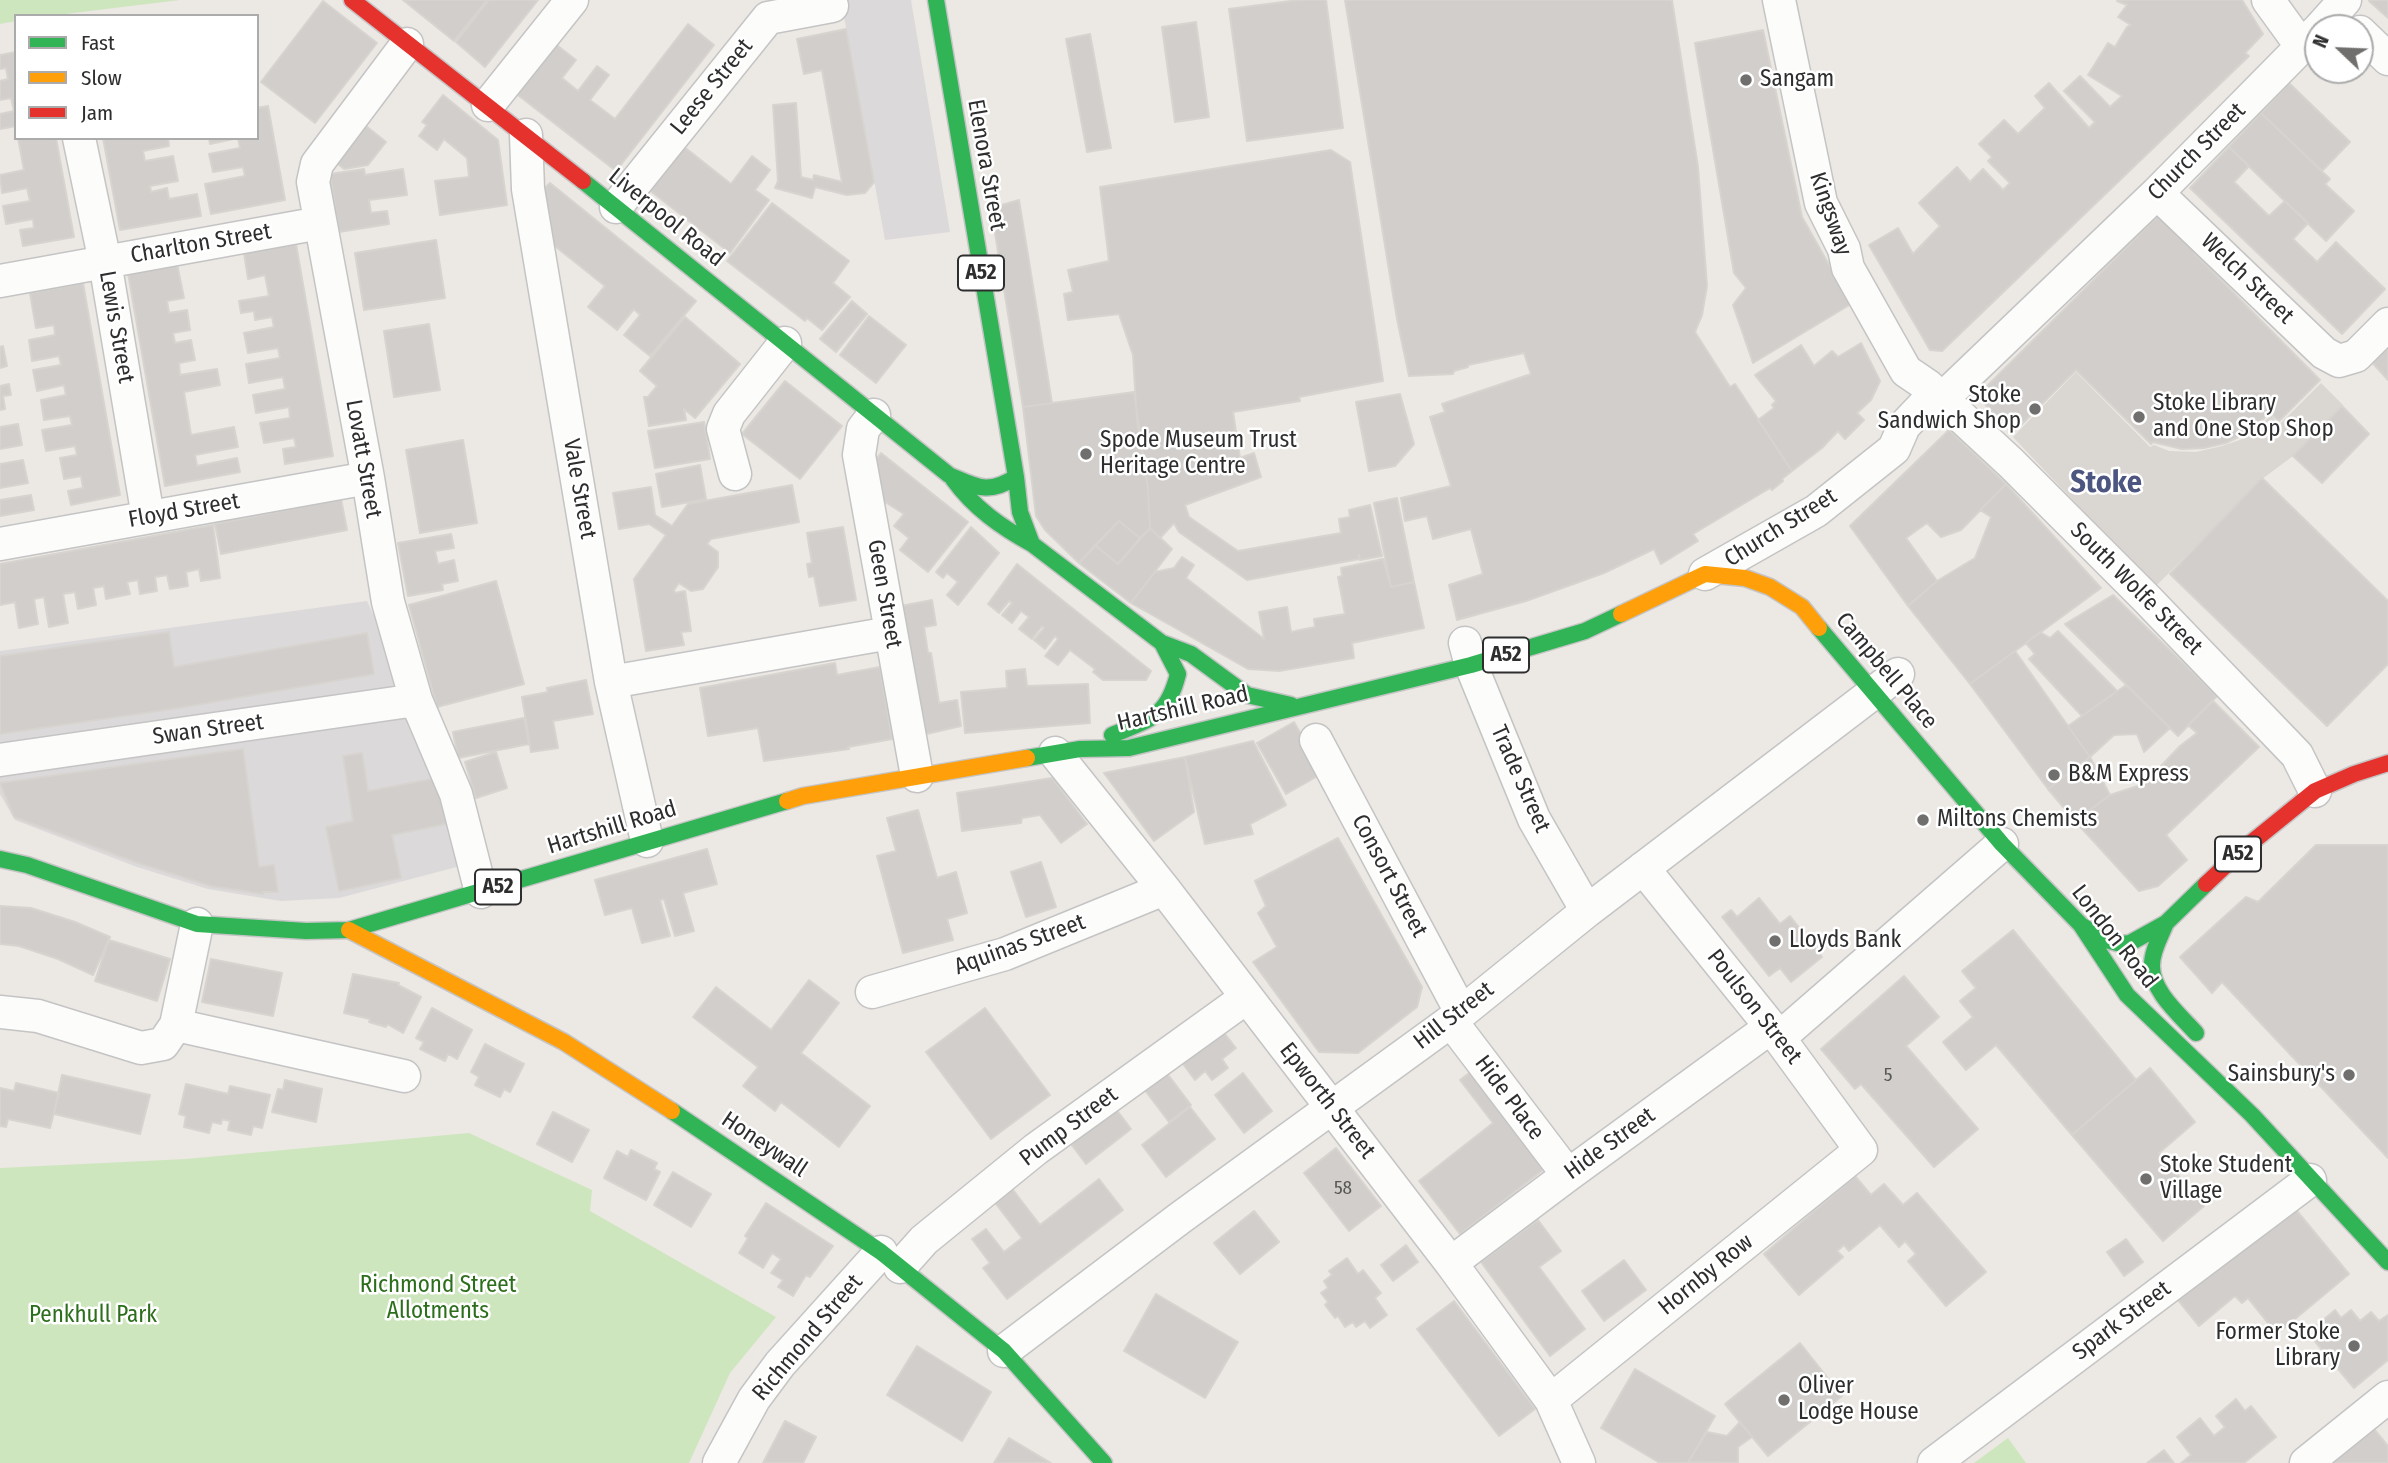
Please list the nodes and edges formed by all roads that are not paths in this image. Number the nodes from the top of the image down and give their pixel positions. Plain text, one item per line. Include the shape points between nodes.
1 (572, 0) edge
2 (936, 0) edge
3 (1779, 0) edge
4 (2267, 0) edge
5 (369, 5) edge
6 (832, 6) dead end
7 (2304, 16) edge
8 (407, 44) junction
9 (2374, 46) edge
10 (2304, 49) edge
11 (2388, 59) edge
12 (488, 105) junction
13 (526, 135) junction
14 (79, 140) edge
15 (2157, 193) junction
16 (616, 207) junction
17 (320, 223) junction
18 (105, 262) junction
19 (0, 281) edge
20 (2388, 324) edge
21 (785, 344) junction
22 (1935, 393) junction
23 (874, 415) junction
24 (735, 474) dead end
25 (949, 475) junction
26 (1016, 477) junction
27 (368, 478) junction
28 (148, 517) junction
29 (0, 544) edge
30 (1032, 544) junction
31 (1705, 574) junction
32 (890, 632) junction
33 (1162, 643) junction
34 (1468, 654) junction
35 (611, 682) junction
36 (1887, 683) junction
37 (1247, 695) joint
38 (416, 700) junction
39 (1297, 706) junction
40 (1157, 716) joint
41 (1316, 740) dead end
42 (1067, 751) junction
43 (0, 760) edge
44 (2388, 763) edge
45 (917, 776) junction
46 (2315, 791) junction
47 (647, 841) junction
48 (2002, 844) junction
49 (5, 853) edge
50 (1643, 868) junction
51 (1164, 889) junction
52 (481, 892) junction
53 (1587, 911) junction
54 (2166, 923) junction
55 (197, 924) junction
56 (2081, 925) junction
57 (349, 930) junction
58 (872, 992) dead end
59 (1247, 997) junction
60 (1456, 1017) junction
61 (2, 1020) edge
62 (176, 1025) junction
63 (1775, 1032) junction
64 (2203, 1040) dead end
65 (2218, 1060) dead end
66 (404, 1076) dead end
67 (1332, 1107) junction
68 (2252, 1115) junction
69 (1861, 1150) joint
70 (1568, 1175) junction
71 (2310, 1180) junction
72 (890, 1259) junction
73 (2388, 1262) edge
74 (1451, 1263) junction
75 (1004, 1351) junction
76 (2388, 1397) edge
77 (1551, 1400) junction
78 (719, 1463) edge
79 (1104, 1463) edge
80 (1579, 1463) edge
81 (1934, 1463) edge
82 (2306, 1463) edge

1 - 12 street
2 - 26 main road, Elenora Street / A52
3 - 22 street, Kingsway via 1821,203 1844,249 1848,268 1906,371
4 - 7 street
5 - 8 main road, Liverpool Road
6 - 16 street, Leese Street via 768,18
8 - 12 main road, Liverpool Road
8 - 17 street, Lovatt Street via 317,164 313,183
9 - 11 street
10 - 15 street, Church Street
12 - 13 main road, Liverpool Road
13 - 16 main road, Liverpool Road
13 - 35 street, Vale Street via 528,189
14 - 18 street, Lewis Street
15 - 20 street, Welch Street via 2323,353 2339,360 2356,356
15 - 22 street, Church Street
16 - 21 main road, Liverpool Road
17 - 18 street, Charlton Street
17 - 27 street, Lovatt Street
18 - 19 street, Charlton Street
18 - 28 street, Lewis Street
21 - 23 main road, Liverpool Road
21 - 24 street via 729,414 723,429
22 - 31 street, Church Street via 1904,426 1895,449 1816,511
22 - 46 street, South Wolfe Street via 2146,598 2297,755
23 - 25 main road, Liverpool Road
23 - 32 street, Geen Street via 863,429 859,455
25 - 26 main road, Liverpool Road via 984,489 999,489
25 - 30 main road, Liverpool Road via 965,498 1003,529
26 - 30 main road, Elenora Street / A52 via 1020,512
27 - 28 street, Floyd Street
27 - 38 street, Lovatt Street via 388,602
28 - 29 street, Floyd Street
30 - 33 main road, Liverpool Road / A52
31 - 34 main road, Church Street / A52 via 1584,631
31 - 36 main road, Campbell Place / A52 via 1770,587 1802,607
32 - 35 street
32 - 45 street, Geen Street
33 - 37 main road, Liverpool Road / A52 via 1191,654
33 - 40 main road, Liverpool Road / A52 via 1178,674 1173,694
34 - 39 main road, Church Street / A52
34 - 53 street, Trade Street via 1534,819
35 - 47 street, Vale Street
36 - 48 main road, Campbell Place / A52
36 - 50 street, Hill Street
37 - 39 main road, Church Street / A52
38 - 43 street, Swan Street
38 - 52 street, Lovatt Street via 456,794
39 - 42 main road, Hartshill Road / A52 via 1129,748
40 - 42 main road, Hartshill Road / A52
41 - 60 street, Consort Street
42 - 45 main road, Hartshill Road / A52
42 - 51 street, Epworth Street
44 - 46 main road, A52
45 - 47 main road, Hartshill Road / A52 via 803,796
46 - 54 main road, A52 via 2241,851
47 - 52 main road, Hartshill Road / A52
48 - 56 main road, London Road / A52
48 - 63 street, Hide Street
49 - 55 main road, Hartshill Road / A52 via 27,865
50 - 53 street, Hill Street
50 - 63 street, Poulson Street
51 - 58 street, Aquinas Street via 1005,954
51 - 59 street, Epworth Street
52 - 57 main road, Hartshill Road / A52
53 - 60 street, Hill Street
54 - 56 main road, A52 via 2121,944
54 - 64 main road, London Road via 2152,970 2167,1002
55 - 57 main road, Hartshill Road / A52
55 - 62 street
56 - 68 main road, London Road via 2127,995
57 - 72 main road, Honeywall via 564,1042
59 - 67 street, Epworth Street
59 - 72 street, Pump Street via 1036,1149 924,1240
60 - 67 street, Hill Street
60 - 70 street, Hide Place
61 - 62 street via 38,1016 141,1048 163,1044
62 - 66 street
63 - 69 street, Poulson Street
63 - 70 street, Hide Street
65 - 68 main road, London Road
67 - 74 street, Epworth Street
67 - 75 street, Hill Street
68 - 71 main road, London Road
69 - 77 street, Hornby Row
70 - 74 street, Hide Street
71 - 73 main road, London Road
71 - 81 street, Spark Street
72 - 75 main road, Honeywall
72 - 78 street, Richmond Street via 780,1364 754,1399
74 - 77 street, Epworth Street
75 - 79 main road, Honeywall
76 - 82 street
77 - 80 street, Epworth Street

